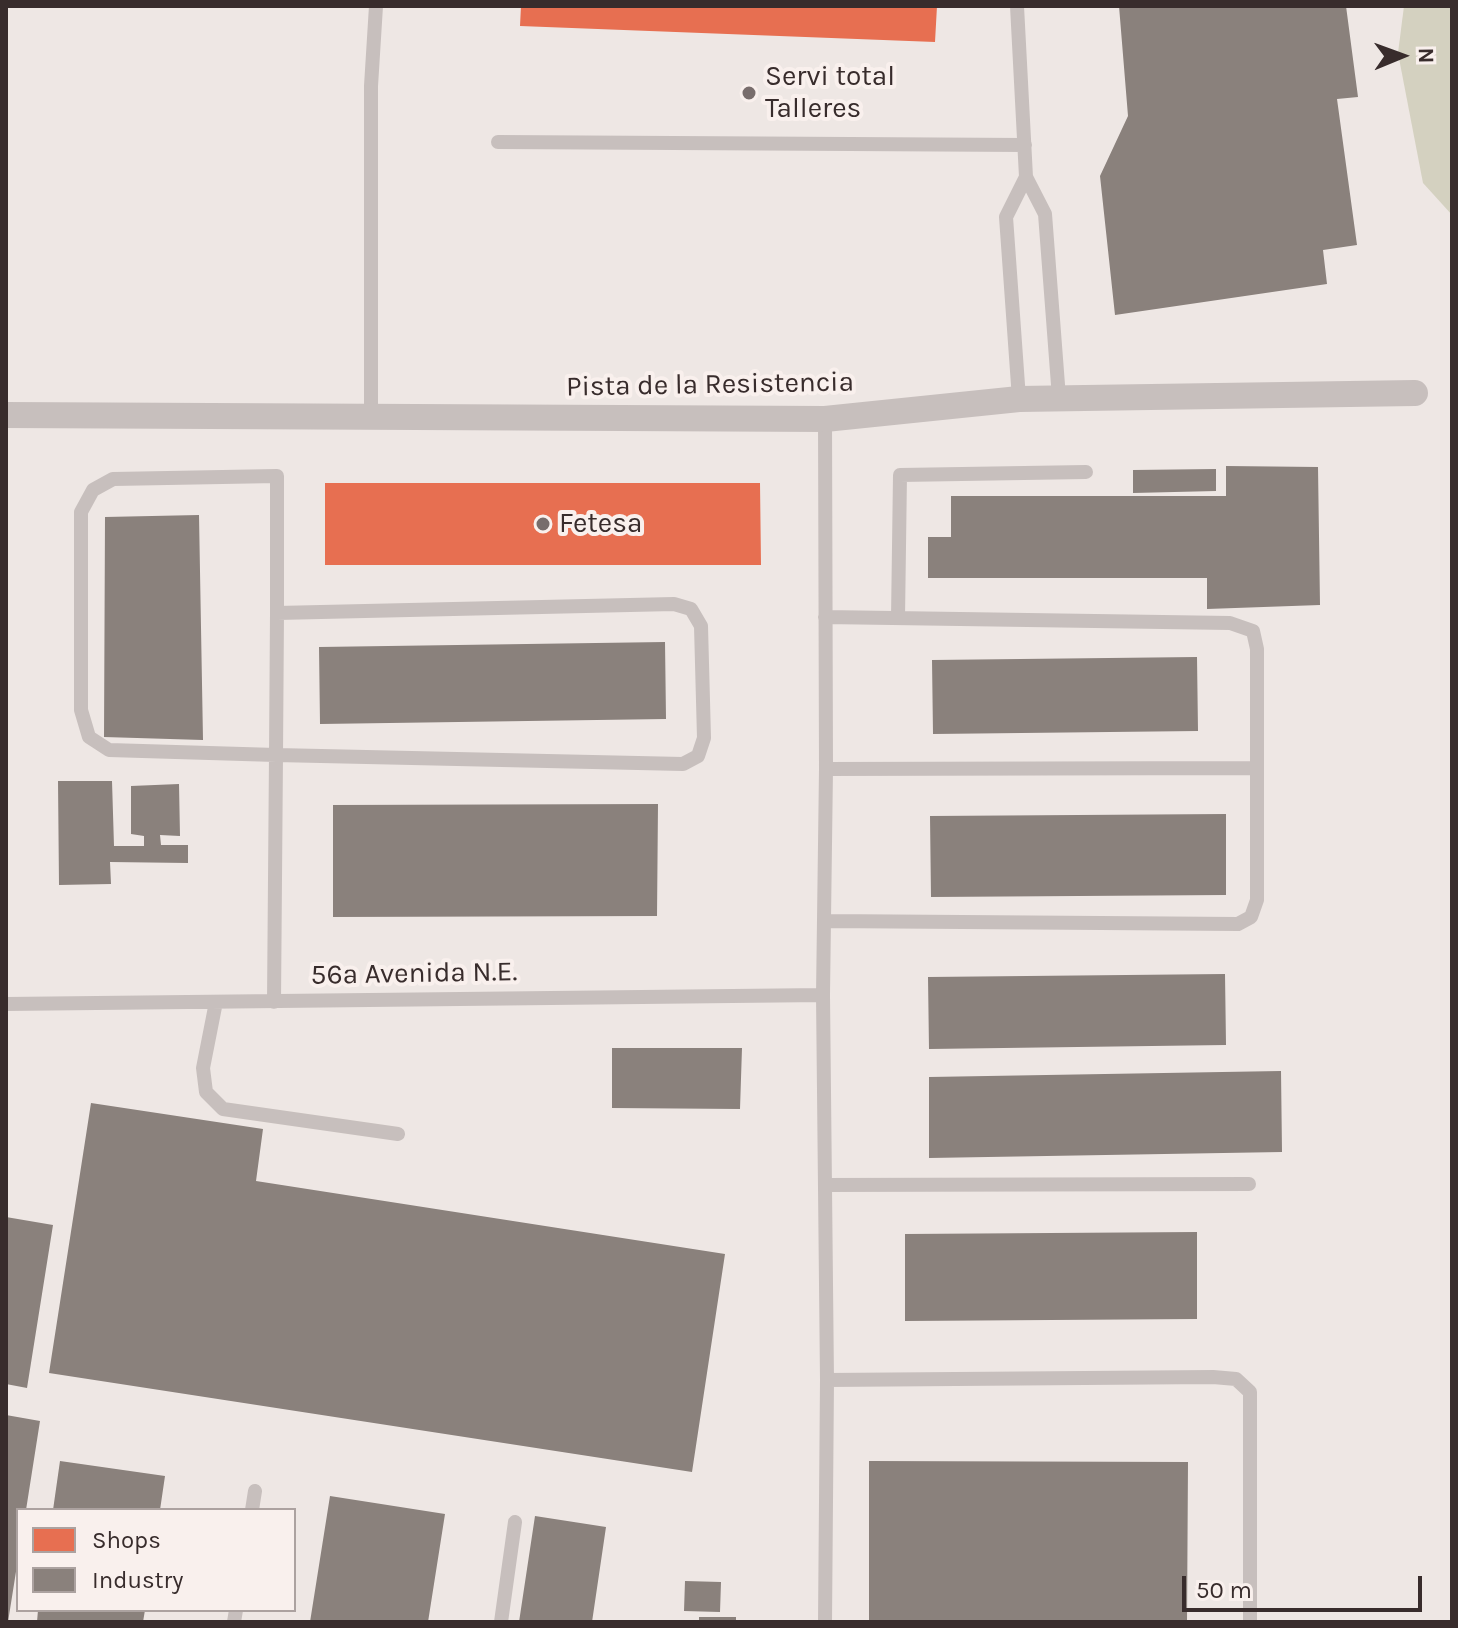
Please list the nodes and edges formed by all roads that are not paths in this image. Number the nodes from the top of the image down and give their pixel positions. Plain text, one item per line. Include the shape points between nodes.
1 (376, 6) edge
2 (1017, 6) edge
3 (498, 142) dead end
4 (1025, 145) junction
5 (1026, 177) junction
6 (1415, 393) dead end
7 (1059, 398) junction
8 (1019, 399) junction
9 (6, 415) edge
10 (371, 418) junction
11 (825, 419) junction
12 (1086, 472) dead end
13 (277, 613) junction
14 (825, 617) junction
15 (898, 618) junction
16 (276, 755) junction
17 (1257, 768) junction
18 (826, 769) junction
19 (825, 921) junction
20 (823, 995) junction
21 (216, 1002) junction
22 (274, 1002) junction
23 (6, 1004) edge
24 (398, 1134) dead end
25 (1249, 1184) dead end
26 (825, 1185) junction
27 (827, 1380) junction
28 (255, 1491) dead end
29 (252, 1508) edge
30 (515, 1522) dead end
31 (501, 1622) edge
32 (825, 1622) edge
33 (1250, 1622) edge

1 - 10 lane via 371,86
2 - 4 lane
3 - 4 lane
4 - 5 lane
5 - 7 lane via 1045,214
5 - 8 lane via 1006,217
6 - 7 street, Pista de la Resistencia
7 - 8 street, Pista de la Resistencia
8 - 11 street, Pista de la Resistencia
9 - 10 street, Pista de la Resistencia
10 - 11 street, Pista de la Resistencia
11 - 14 lane
12 - 15 lane via 900,475
13 - 16 lane
13 - 16 lane via 277,476 113,479 93,490 81,512 81,710 89,737 109,750
13 - 16 lane via 674,604 691,609 701,626 704,738 698,756 683,764
14 - 15 lane
14 - 18 lane
15 - 17 lane via 1230,623 1253,631
16 - 22 lane
17 - 18 lane
17 - 19 lane via 1257,900 1251,917 1238,924
18 - 19 lane
19 - 20 lane
20 - 22 lane, 56a Avenida N.E.
20 - 26 lane
21 - 22 lane, 56a Avenida N.E.
21 - 23 lane, 56a Avenida N.E.
21 - 24 lane via 203,1068 206,1092 223,1109
25 - 26 lane
26 - 27 lane
27 - 32 lane
27 - 33 lane via 1236,1379 1250,1392
28 - 29 lane
30 - 31 lane

